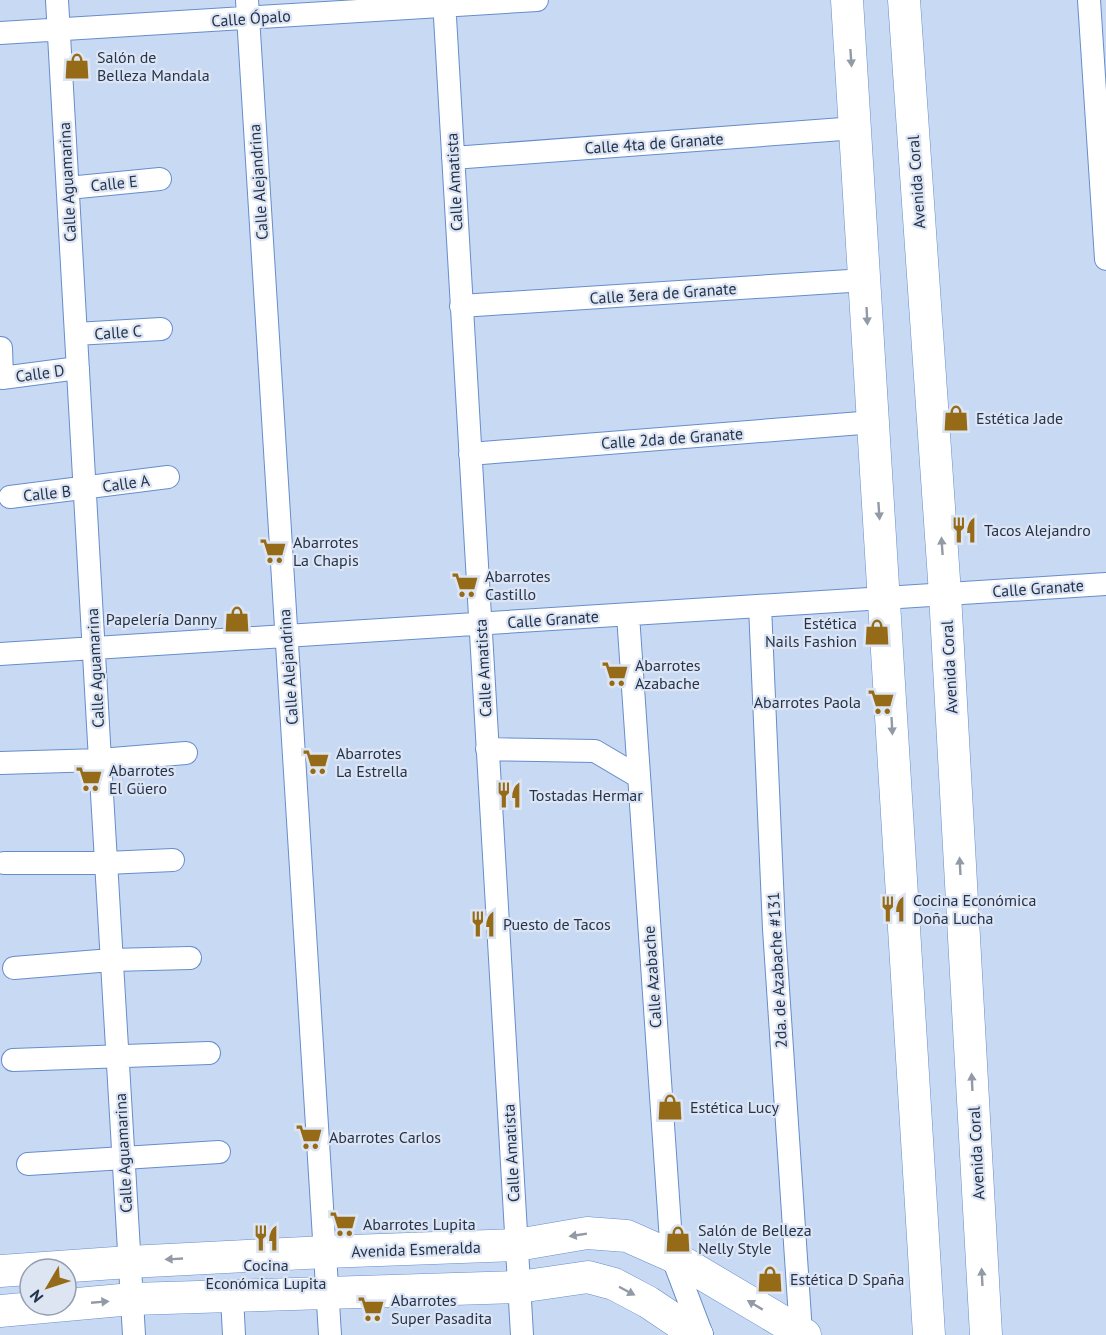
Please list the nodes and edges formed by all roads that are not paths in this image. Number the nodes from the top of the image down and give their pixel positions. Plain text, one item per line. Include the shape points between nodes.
1 (57, 0) edge
2 (537, 0) edge
3 (847, 0) edge
4 (904, 0) edge
5 (1089, 0) edge
6 (444, 3) edge
7 (247, 9) edge
8 (59, 30) junction
9 (0, 33) edge
10 (856, 128) junction
11 (453, 158) junction
12 (160, 179) dead end
13 (68, 188) junction
14 (1106, 259) edge
15 (865, 280) junction
16 (461, 306) junction
17 (161, 329) dead end
18 (76, 334) junction
19 (1, 348) edge
20 (78, 368) junction
21 (874, 422) junction
22 (470, 454) junction
23 (168, 477) dead end
24 (85, 488) junction
25 (10, 497) dead end
26 (1106, 584) edge
27 (945, 594) junction
28 (885, 598) junction
29 (760, 606) junction
30 (628, 615) junction
31 (480, 624) junction
32 (286, 636) junction
33 (94, 648) junction
34 (0, 654) edge
35 (487, 749) junction
36 (186, 753) dead end
37 (100, 760) junction
38 (0, 763) edge
39 (639, 777) junction
40 (173, 860) dead end
41 (4, 863) dead end
42 (106, 863) junction
43 (190, 958) dead end
44 (111, 960) junction
45 (14, 968) dead end
46 (209, 1053) dead end
47 (117, 1056) junction
48 (13, 1060) dead end
49 (219, 1152) dead end
50 (123, 1157) junction
51 (28, 1164) dead end
52 (517, 1245) junction
53 (325, 1252) junction
54 (672, 1256) junction
55 (129, 1262) junction
56 (0, 1271) edge
57 (519, 1287) junction
58 (327, 1293) junction
59 (232, 1297) junction
60 (132, 1299) junction
61 (0, 1311) edge
62 (803, 1334) edge
63 (134, 1335) edge
64 (234, 1335) edge
65 (330, 1335) edge
66 (522, 1335) edge
67 (697, 1335) edge
68 (702, 1335) edge
69 (929, 1335) edge
70 (986, 1335) edge

1 - 8 street, Calle Aguamarina
2 - 6 street, Calle Ópalo
3 -> 10 street
27 -> 4 street, Avenida Coral
5 - 14 street
6 - 7 street, Calle Ópalo
6 - 11 street, Calle Amatista
7 - 8 street, Calle Ópalo
7 - 32 street, Calle Alejandrina
8 - 9 street, Calle Ópalo
8 - 13 street, Calle Aguamarina
10 - 11 street, Calle 4ta de Granate
10 - 15 street
11 - 16 street, Calle Amatista
12 - 13 street, Calle E
13 - 18 street, Calle Aguamarina
15 - 16 street, Calle 3era de Granate
15 -> 21 street
16 - 22 street, Calle Amatista
17 - 18 street, Calle C
18 - 20 street, Calle Aguamarina
19 - 20 street, Calle D via 2,378
20 - 24 street, Calle Aguamarina
21 - 22 street, Calle 2da de Granate
21 -> 28 street
22 - 31 street, Calle Amatista
23 - 24 street, Calle A
24 - 25 street, Calle B
24 - 33 street, Calle Aguamarina
26 - 27 street, Calle Granate
27 - 28 street, Calle Granate
70 -> 27 street, Avenida Coral
28 - 29 street, Calle Granate
28 -> 69 street
29 - 30 street, Calle Granate
29 - 62 street, 2da. de Azabache #131 via 774,929
30 - 31 street, Calle Granate
30 - 39 street, Calle Azabache
31 - 32 street, Calle Granate
31 - 35 street, Calle Amatista
32 - 33 street, Calle Granate
32 - 53 street, Calle Alejandrina
33 - 34 street, Calle Granate
33 - 37 street, Calle Aguamarina
35 - 39 street via 595,751
35 - 52 street, Calle Amatista
36 - 37 street
37 - 38 street
37 - 42 street, Calle Aguamarina
39 - 54 street, Calle Azabache
40 - 42 street
41 - 42 street
42 - 44 street, Calle Aguamarina
43 - 44 street
44 - 45 street
44 - 47 street, Calle Aguamarina
46 - 47 street
47 - 48 street
47 - 50 street, Calle Aguamarina
49 - 50 street
50 - 51 street
50 - 55 street, Calle Aguamarina
52 - 53 street, Avenida Esmeralda
54 -> 52 street, Avenida Esmeralda via 627,1236 587,1233
52 - 57 street, Calle Amatista
53 -> 55 street, Avenida Esmeralda
53 - 58 street, Calle Alejandrina
62 -> 54 street, Avenida Esmeralda
54 - 68 street, Calle Azabache
55 - 56 street, Avenida Esmeralda
55 - 60 street, Calle Aguamarina
57 - 58 street
57 - 66 street, Calle Amatista
57 -> 67 street via 588,1277 614,1284
58 - 59 street
58 - 65 street, Calle Alejandrina
59 - 60 street
59 - 64 street
61 -> 60 street
60 - 63 street, Calle Aguamarina

